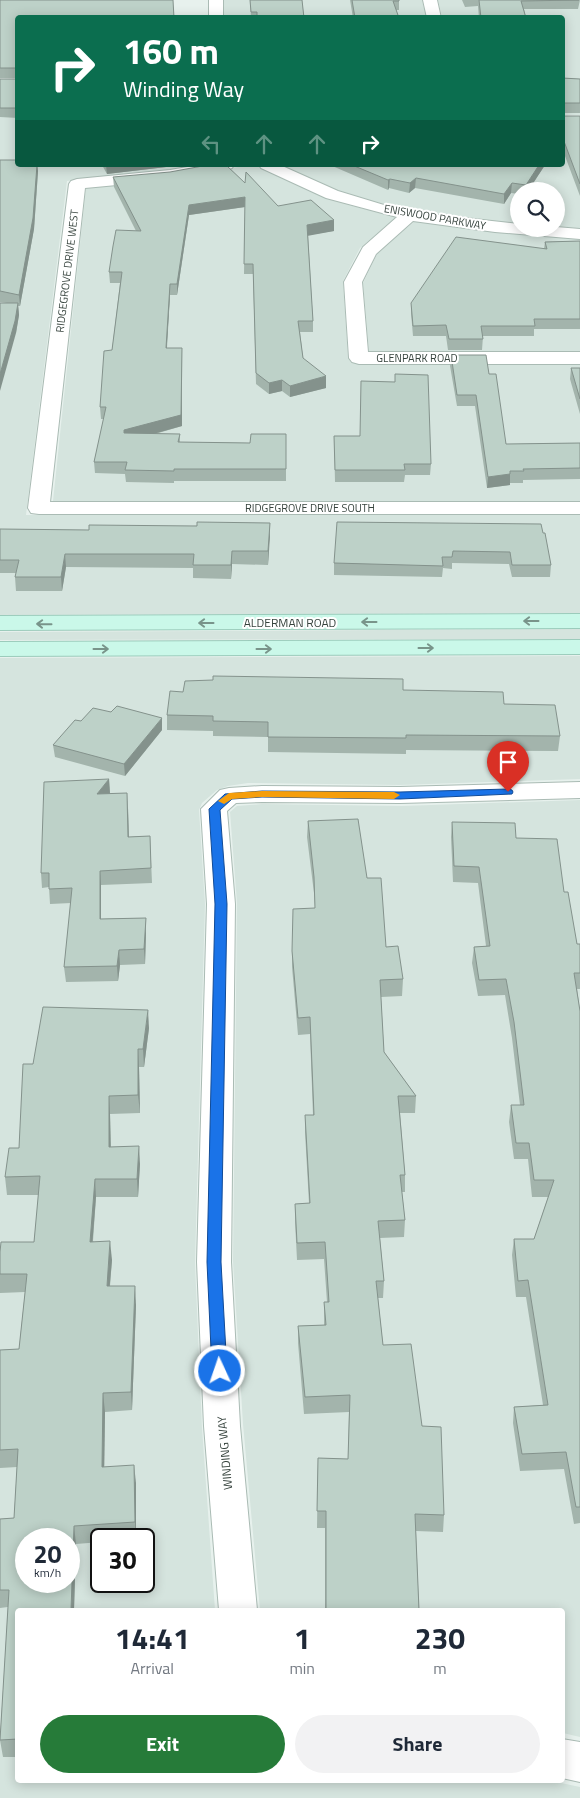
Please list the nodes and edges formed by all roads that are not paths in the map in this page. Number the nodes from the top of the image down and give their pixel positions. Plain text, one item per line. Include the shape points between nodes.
1 (216, 0) edge
2 (430, 0) edge
3 (216, 15) edge
4 (433, 15) edge
5 (215, 167) edge
6 (271, 167) edge
7 (410, 215) junction
8 (580, 234) edge
9 (580, 358) edge
10 (40, 508) joint
11 (580, 508) edge
12 (580, 621) edge
13 (0, 623) edge
14 (580, 648) edge
15 (0, 649) edge
16 (580, 790) edge
17 (238, 1608) edge
18 (565, 1759) edge
19 (580, 1762) edge

1 - 3 street
2 - 4 street
5 - 10 street, RIDGEGROVE DRIVE WEST via 77,184
6 - 7 street, ENISWOOD PARKWAY via 354,202
7 - 8 street, ENISWOOD PARKWAY via 507,229
7 - 9 street, GLENPARK ROAD via 369,251 353,282 359,358
10 - 11 street, RIDGEGROVE DRIVE SOUTH
12 -> 13 main road, ALDERMAN ROAD
15 -> 14 main road, ALDERMAN ROAD
16 - 17 street, WINDING WAY via 400,795 262,794 229,796 214,809 221,904 214,1262 222,1426
18 - 19 street

